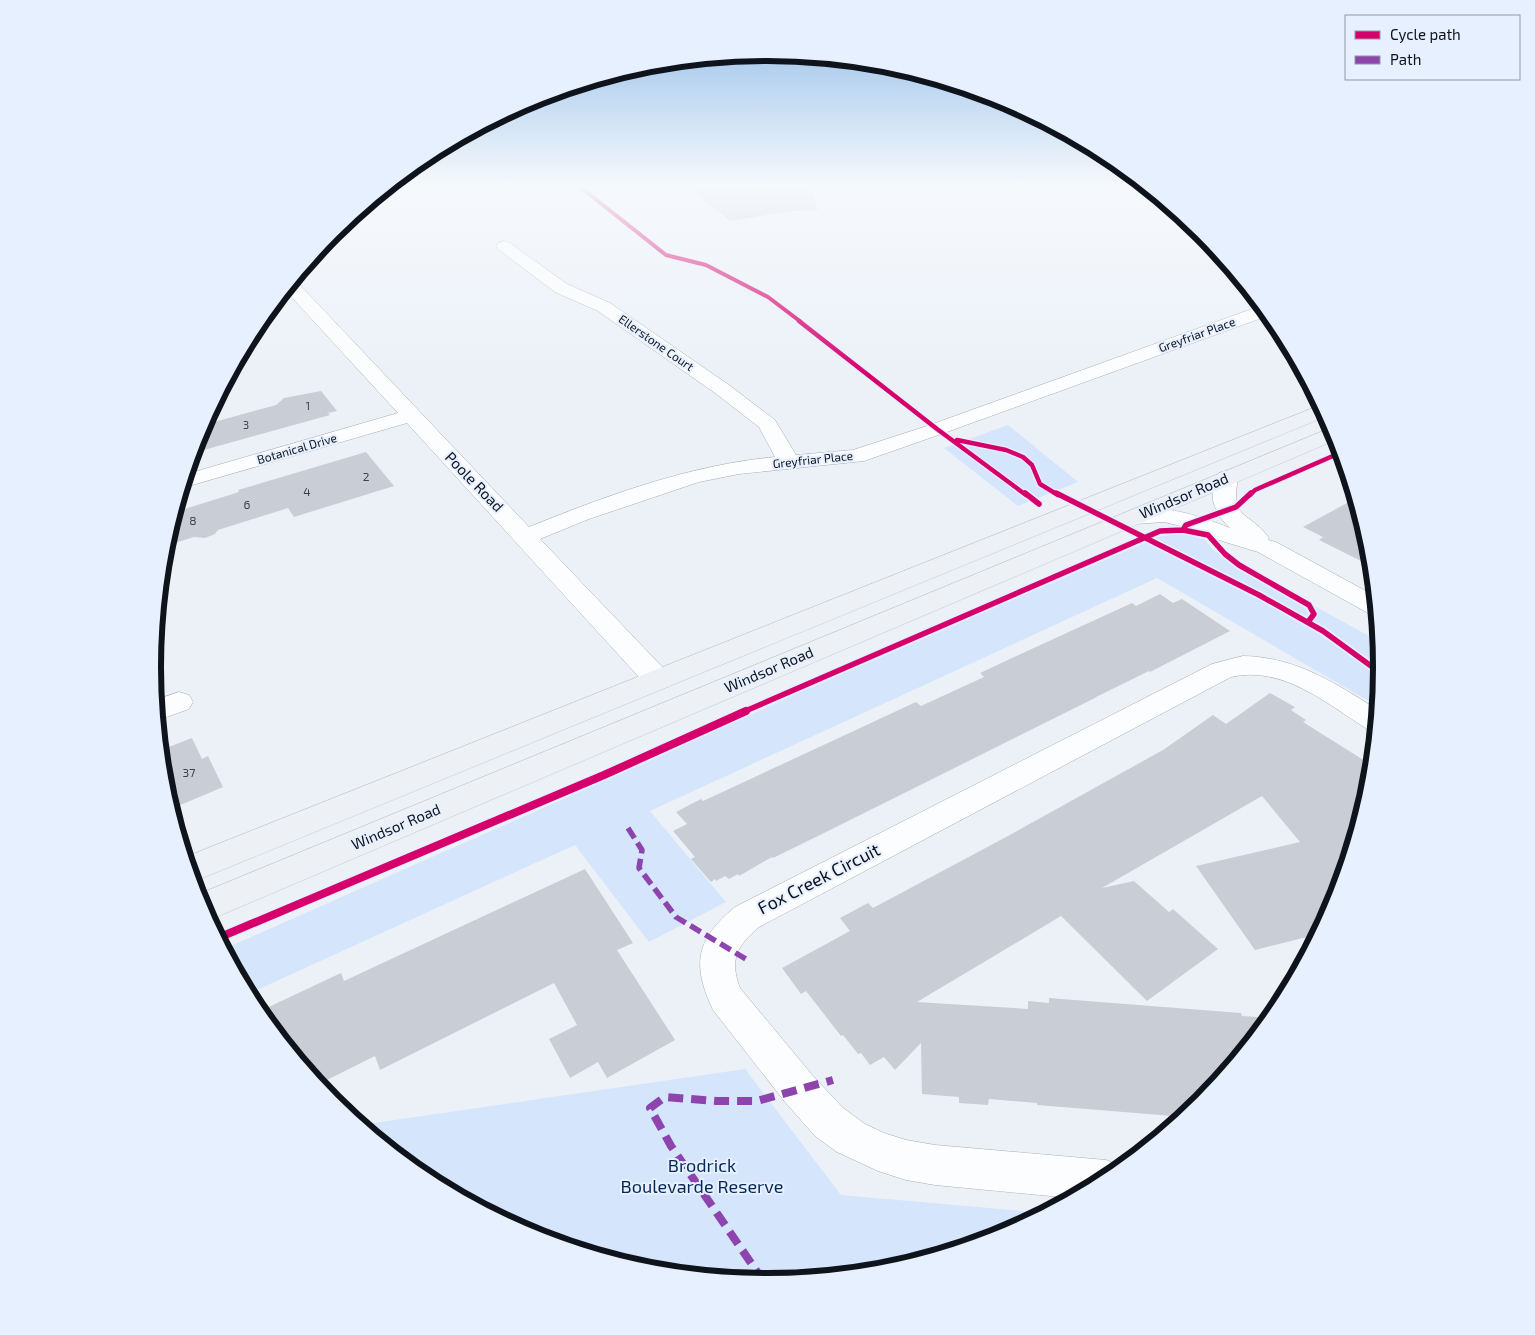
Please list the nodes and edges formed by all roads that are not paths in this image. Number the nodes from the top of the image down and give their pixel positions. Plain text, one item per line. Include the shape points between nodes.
1 (507, 248) edge
2 (294, 289) edge
3 (1259, 313) edge
4 (1317, 413) edge
5 (410, 416) junction
6 (1328, 435) edge
7 (789, 463) junction
8 (1227, 478) junction
9 (191, 480) edge
10 (1135, 517) junction
11 (526, 536) junction
12 (1267, 548) junction
13 (1370, 604) edge
14 (658, 680) junction
15 (1371, 719) edge
16 (195, 868) edge
17 (209, 905) edge
18 (1092, 1180) edge

1 - 7 street, Ellerstone Court via 561,288 604,307 730,395 768,424
2 - 5 street, Poole Road
3 - 7 street, Greyfriar Place via 856,456
4 - 14 main road, Windsor Road
5 - 9 street, Botanical Drive
5 - 11 street, Poole Road
6 - 8 main road, Windsor Road
7 - 11 street, Greyfriar Place via 739,467 693,477
8 - 10 main road, Windsor Road
8 - 12 street via 1222,496 1228,512
10 - 12 street via 1178,518
10 - 17 main road, Windsor Road
11 - 14 street, Poole Road
12 - 13 street
14 - 16 main road, Windsor Road
15 - 18 street, Fox Creek Circuit via 1293,673 1263,664 1234,666 747,917 722,941 716,972 726,999 813,1105 851,1138 906,1160

